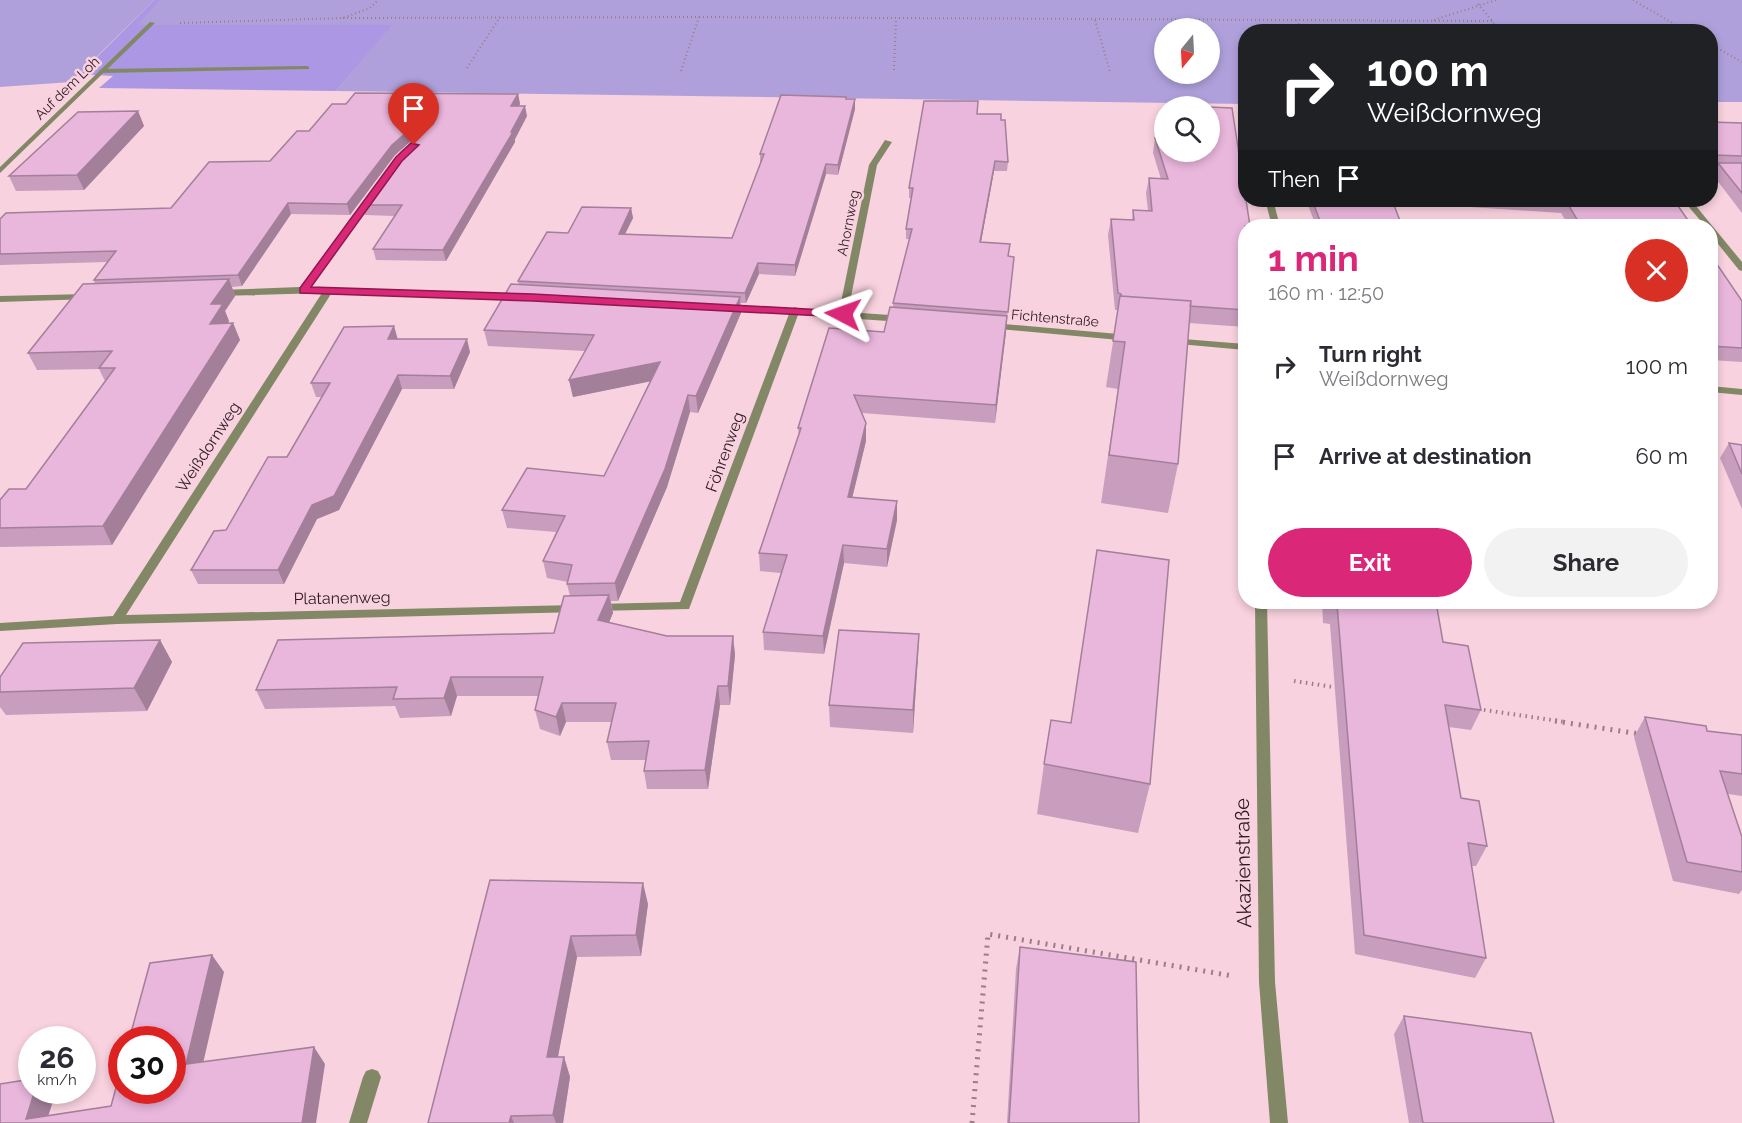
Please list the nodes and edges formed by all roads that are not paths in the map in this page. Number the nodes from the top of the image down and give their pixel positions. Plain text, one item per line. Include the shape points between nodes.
1 (152, 23) road end
2 (307, 68) dead end
3 (102, 71) junction
4 (888, 141) dead end
5 (0, 171) edge
6 (1718, 171) edge
7 (1742, 171) edge
8 (378, 187) edge
9 (1693, 207) edge
10 (1702, 219) edge
11 (1718, 238) edge
12 (1742, 268) edge
13 (303, 290) junction
14 (328, 291) junction
15 (210, 293) edge
16 (93, 297) edge
17 (533, 297) edge
18 (0, 299) edge
19 (712, 306) edge
20 (795, 310) junction
21 (843, 314) junction
22 (914, 320) edge
23 (985, 326) edge
24 (1139, 338) edge
25 (1162, 340) edge
26 (1238, 346) edge
27 (1718, 390) edge
28 (1742, 392) edge
29 (685, 606) joint
30 (1261, 609) edge
31 (117, 620) junction
32 (0, 627) edge
33 (372, 1077) dead end
34 (358, 1123) edge
35 (1279, 1123) edge

1 - 3 street, Auf dem Loh
2 - 3 street
3 - 5 street, Auf dem Loh
4 - 21 street, Ahornweg via 873,165
6 - 7 street
8 - 13 street
9 - 10 street
11 - 12 street
13 - 14 street
13 - 15 street
14 - 17 street
14 - 31 street, Weißdornweg
16 - 18 street
19 - 20 street
20 - 21 street
20 - 29 street, Föhrenweg
21 - 22 street
23 - 24 street, Fichtenstraße
25 - 26 street
27 - 28 street
29 - 31 street, Platanenweg
30 - 35 street, Akazienstraße via 1267,982
31 - 32 street, Platanenweg
33 - 34 street

